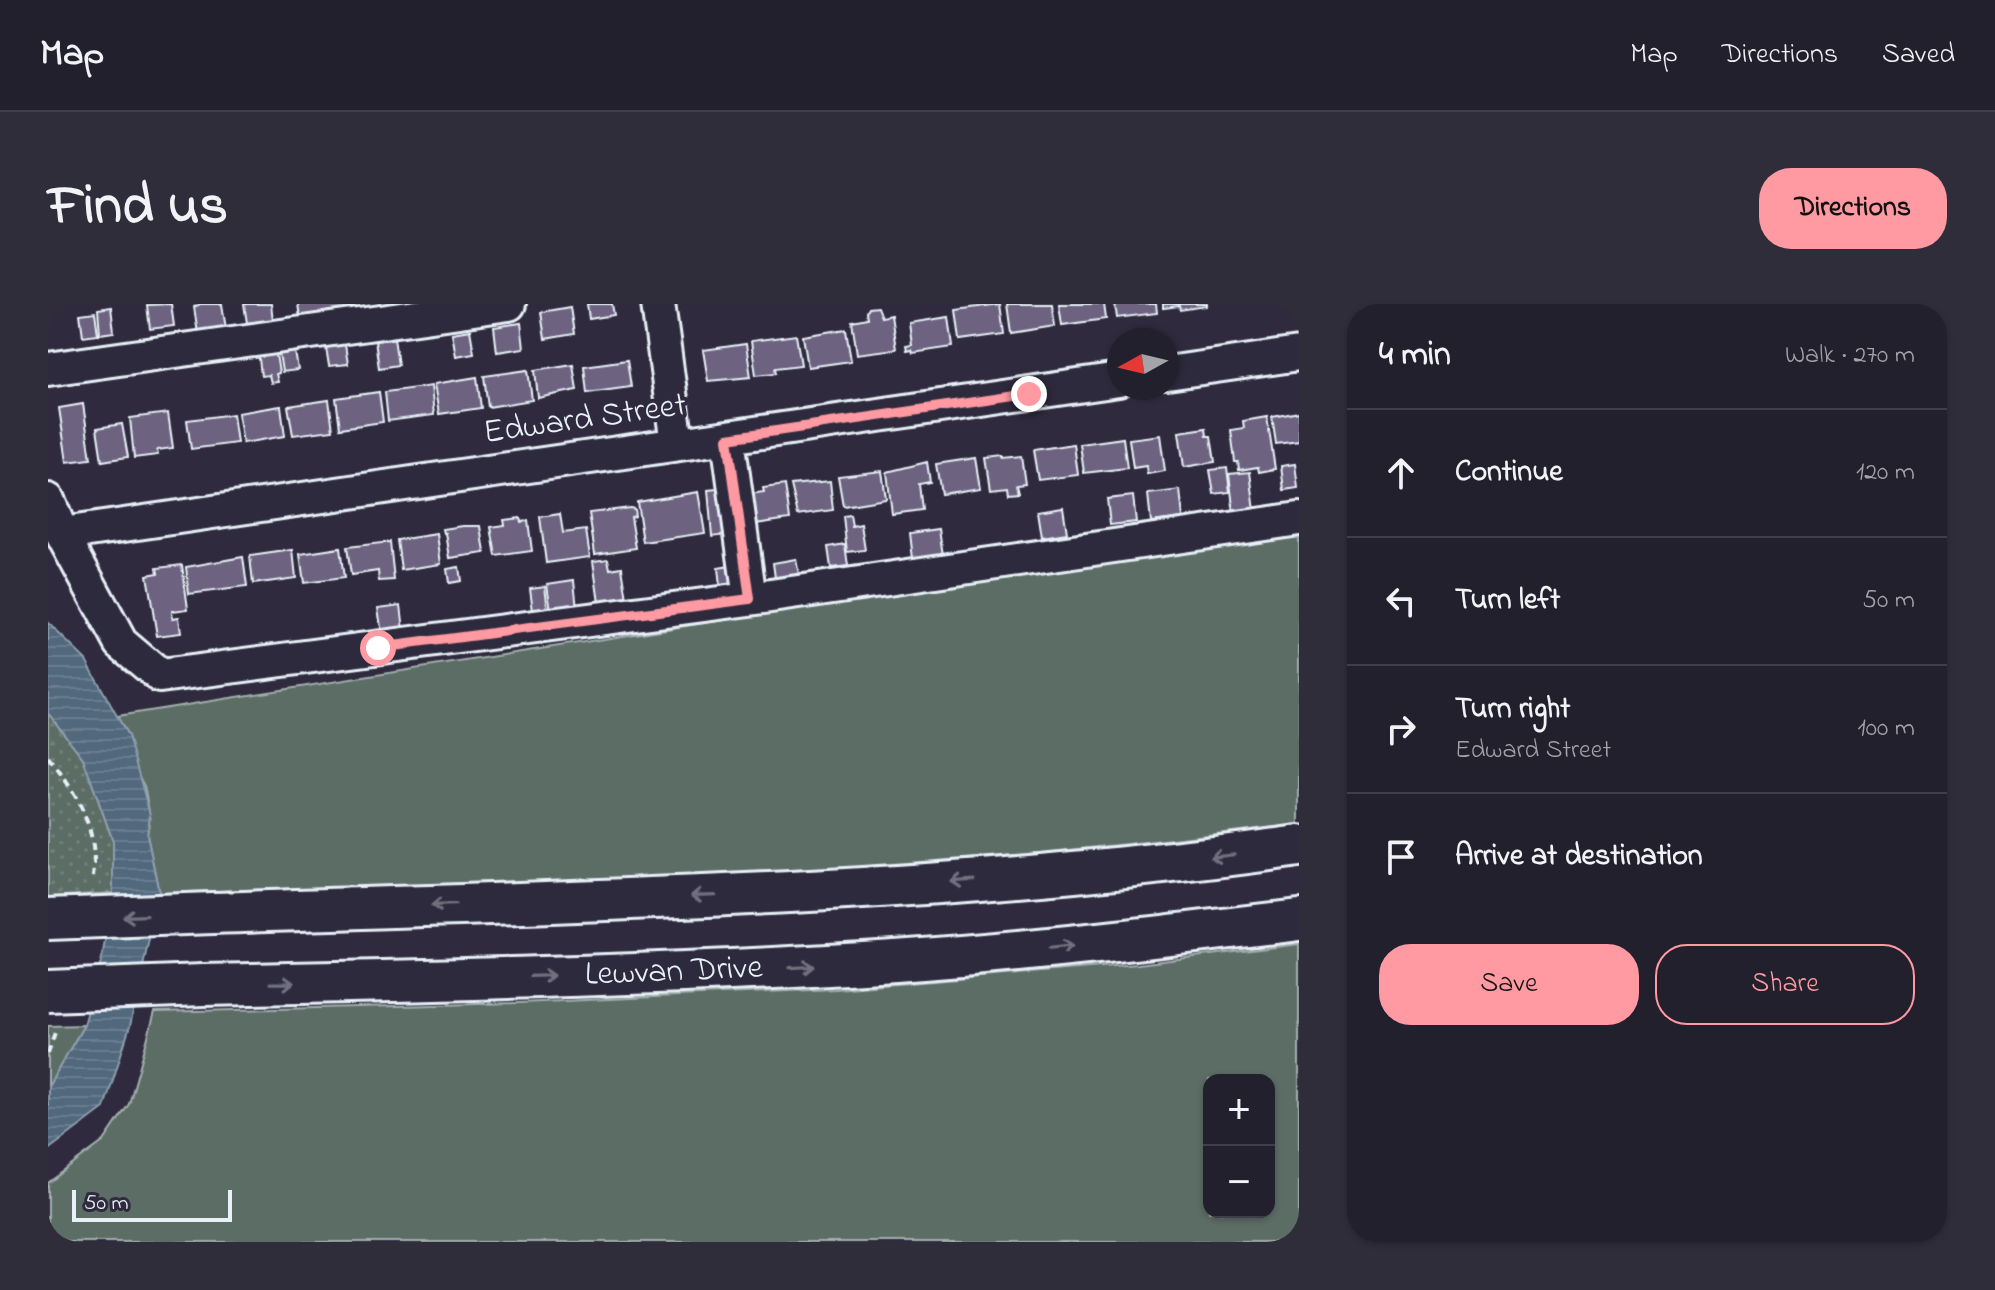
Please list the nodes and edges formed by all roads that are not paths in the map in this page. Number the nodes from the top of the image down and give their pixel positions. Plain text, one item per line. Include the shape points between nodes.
1 (509, 304) edge
2 (658, 304) edge
3 (1299, 354) edge
4 (48, 369) edge
5 (1179, 371) edge
6 (1107, 382) edge
7 (728, 438) junction
8 (677, 444) junction
9 (48, 500) edge
10 (1299, 519) edge
11 (62, 534) junction
12 (750, 599) junction
13 (1299, 846) edge
14 (48, 919) edge
15 (1299, 920) edge
16 (52, 1010) edge

1 - 4 street
2 - 8 street
3 - 5 street
6 - 7 street, Edward Street
7 - 8 street, Edward Street
7 - 12 street
8 - 11 street, Edward Street
9 - 11 street
10 - 12 street
11 - 12 street via 121,643 160,676
13 -> 14 main road, bridge via 895,887
16 -> 15 main road, Lewvan Drive, bridge via 204,985 730,971 1059,948

